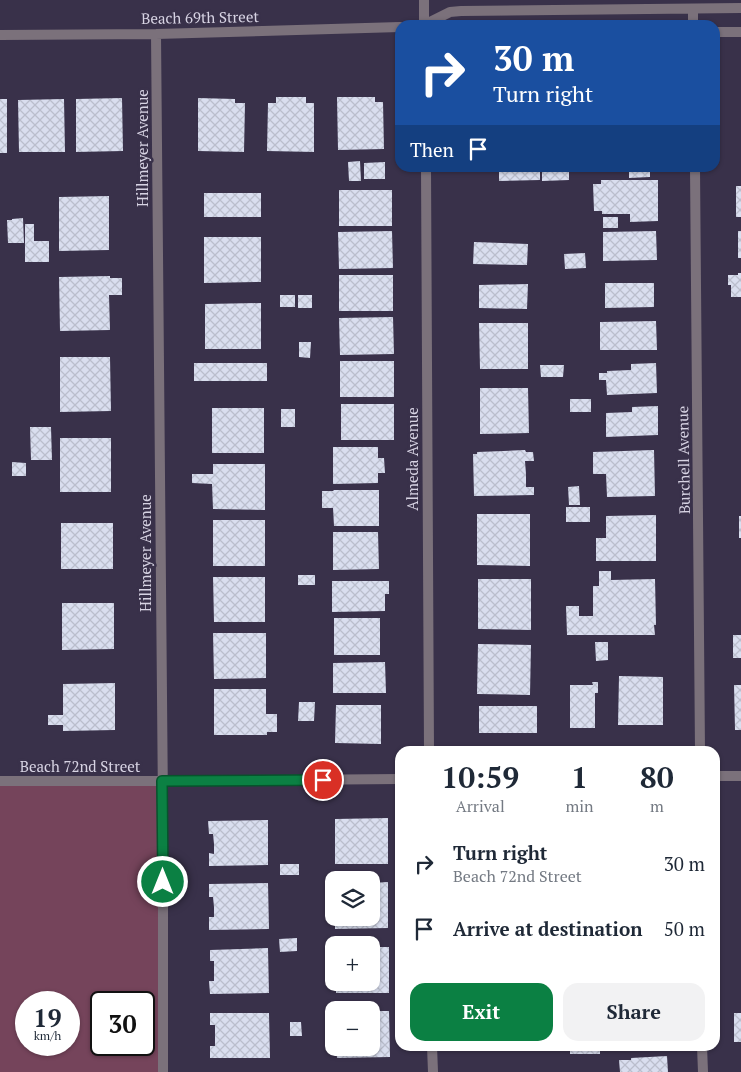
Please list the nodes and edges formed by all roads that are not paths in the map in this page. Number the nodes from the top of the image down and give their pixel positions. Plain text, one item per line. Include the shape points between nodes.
1 (424, 0) edge
2 (693, 8) junction
3 (741, 8) edge
4 (424, 20) edge
5 (434, 20) edge
6 (693, 20) edge
7 (395, 27) edge
8 (720, 32) edge
9 (741, 32) edge
10 (156, 34) junction
11 (0, 35) edge
12 (426, 172) edge
13 (694, 172) edge
14 (429, 746) edge
15 (700, 746) edge
16 (720, 776) edge
17 (741, 776) edge
18 (395, 779) edge
19 (0, 781) edge
20 (162, 781) junction
21 (432, 1051) edge
22 (702, 1051) edge
23 (163, 1072) edge
24 (432, 1072) edge
25 (703, 1072) edge

1 - 4 street
2 - 3 street
2 - 5 street via 461,11 450,12
2 - 6 street
7 - 10 street, Beach 69th Street
8 - 9 street
10 - 11 street, Beach 69th Street
10 - 20 street, Hillmeyer Avenue
12 - 14 street, Almeda Avenue
13 - 15 street, Burchell Avenue
16 - 17 street
18 - 20 street, Beach 72nd Street
19 - 20 street, Beach 72nd Street
20 - 23 street, Hillmeyer Avenue
21 - 24 street
22 - 25 street

